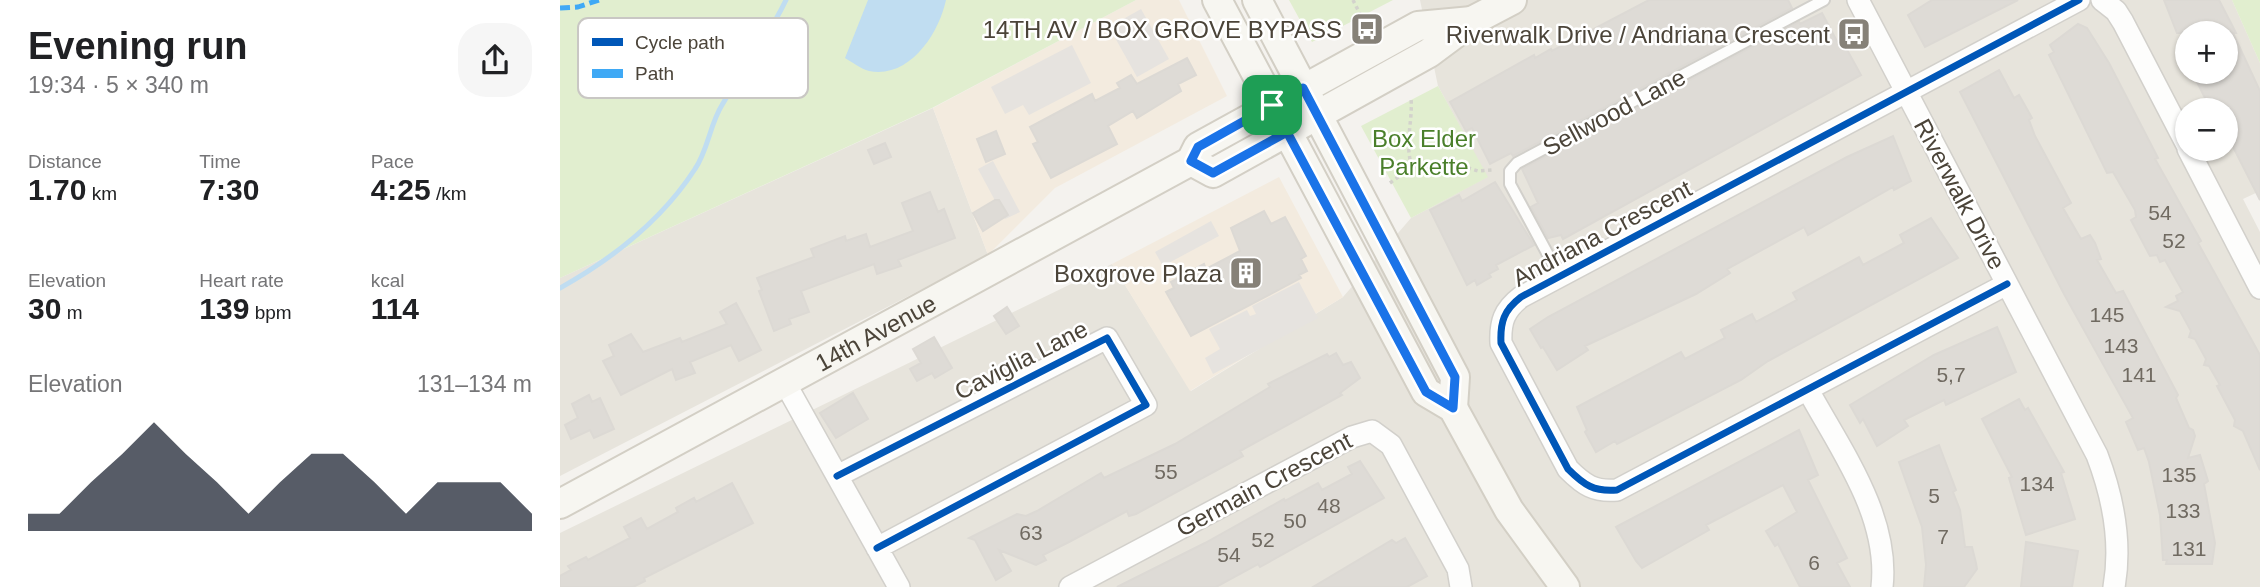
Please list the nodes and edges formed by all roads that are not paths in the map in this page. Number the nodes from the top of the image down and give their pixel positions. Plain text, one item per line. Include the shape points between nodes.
1 (1217, 0) edge
2 (1257, 0) edge
3 (1512, 0) edge
4 (1824, 0) edge
5 (1858, 0) edge
6 (2079, 0) edge
7 (2102, 0) edge
8 (1472, 22) junction
9 (1303, 88) junction
10 (1905, 93) junction
11 (1272, 105) junction
12 (1318, 115) junction
13 (2175, 123) edge
14 (1287, 132) junction
15 (1191, 161) junction
16 (2195, 161) edge
17 (1560, 277) junction
18 (2007, 284) junction
19 (2260, 288) edge
20 (784, 381) junction
21 (1808, 390) junction
22 (1453, 408) junction
23 (837, 475) junction
24 (560, 504) edge
25 (877, 548) junction
26 (899, 587) edge
27 (1070, 587) edge
28 (1461, 587) edge
29 (1565, 587) edge
30 (1882, 587) edge
31 (2114, 587) edge

1 - 11 main road
2 - 9 main road
3 - 8 main road, 14th Avenue
4 - 17 lane, Sellwood Lane via 1517,163 1510,171 1510,184
5 - 10 street, Riverwalk Drive
6 - 10 street, Andriana Crescent
7 - 13 street via 2123,22
8 - 9 main road, 14th Avenue via 1418,26
8 - 12 main road, 14th Avenue via 1429,53
9 - 11 main road, 14th Avenue
9 - 12 main road
10 - 17 street, Andriana Crescent
10 - 18 street, Riverwalk Drive
11 - 14 main road
11 - 15 main road, 14th Avenue via 1198,147
12 - 14 main road, 14th Avenue
12 - 22 main road via 1455,377
14 - 15 main road, 14th Avenue via 1213,173
14 - 22 main road via 1426,392
15 - 20 main road, 14th Avenue
16 - 19 street
17 - 21 street, Andriana Crescent via 1509,307 1500,324 1501,343 1568,469 1583,484 1599,491 1617,490
18 - 21 street, Andriana Crescent
18 - 31 street, Riverwalk Drive via 2104,471 2116,524
20 - 23 street
20 - 24 main road, 14th Avenue
21 - 30 street via 1870,508 1881,548
22 - 29 main road via 1509,510
23 - 25 street
23 - 25 street, Caviglia Lane via 1107,338 1146,405
25 - 26 street
27 - 28 street, Germain Crescent via 1352,437 1372,431 1391,445 1458,569

